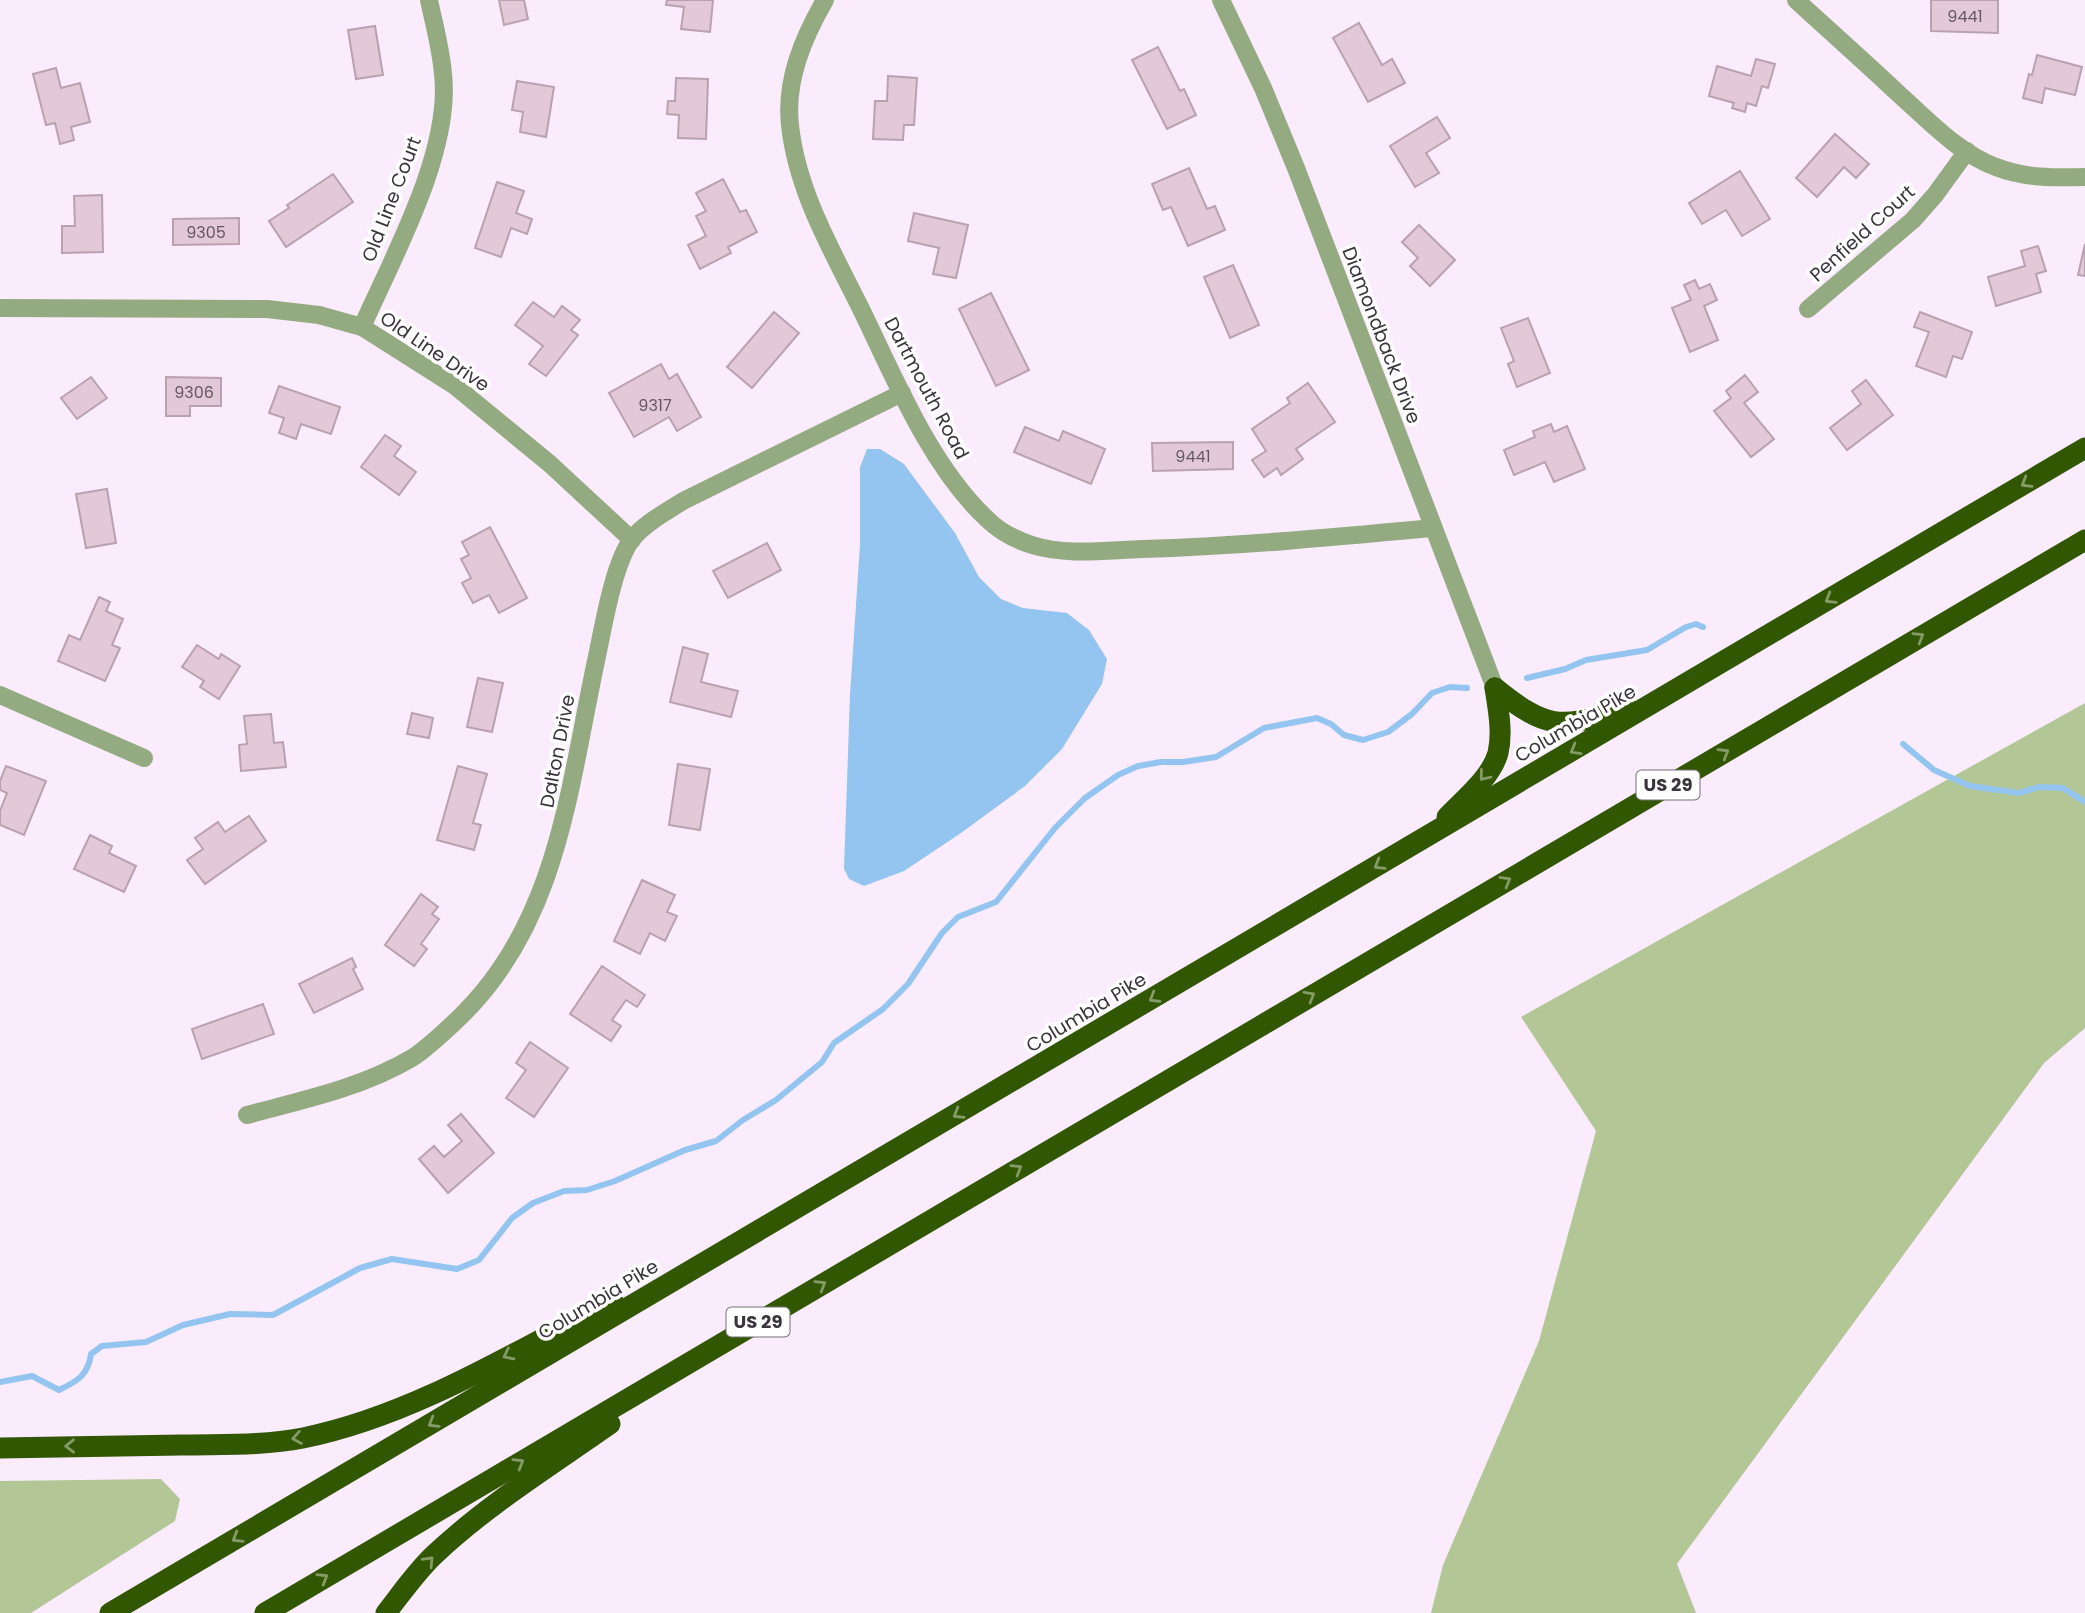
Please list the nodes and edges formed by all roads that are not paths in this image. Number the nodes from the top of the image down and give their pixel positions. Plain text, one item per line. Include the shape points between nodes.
1 (429, 0) edge
2 (825, 0) edge
3 (1221, 0) edge
4 (1796, 0) edge
5 (1966, 151) junction
6 (2085, 177) edge
7 (0, 308) edge
8 (1808, 309) dead end
9 (362, 327) junction
10 (902, 393) junction
11 (2085, 448) edge
12 (1433, 528) junction
13 (632, 540) junction
14 (2085, 540) edge
15 (1495, 688) junction
16 (0, 695) edge
17 (1655, 703) junction
18 (144, 758) dead end
19 (1433, 832) junction
20 (247, 1115) dead end
21 (808, 1202) junction
22 (760, 1321) junction
23 (0, 1448) edge
24 (110, 1613) edge
25 (265, 1613) edge
26 (386, 1613) edge

1 - 9 street, Old Line Court via 443,75 438,135 415,206
2 - 10 street, Dartmouth Road via 805,38 789,93 793,148 815,215
3 - 12 street, Diamondback Drive via 1264,88
4 - 5 street
5 - 6 street via 2013,173
5 - 8 street, Penfield Court via 1913,220
7 - 9 street, Old Line Drive via 267,309
9 - 13 street, Old Line Drive via 455,386 550,464
10 - 12 street, Dartmouth Road via 943,466 987,520 1035,546 1071,551 1248,545
10 - 13 street, Dalton Drive via 683,501
11 -> 17 highway, Columbia Pike
12 - 15 street, Diamondback Drive
13 - 20 street, Dalton Drive via 622,559 603,629 563,827 522,934 500,971 453,1024 413,1057 341,1090
22 -> 14 highway, US 29
15 - 17 highway via 1523,710 1556,723 1571,724
15 -> 19 highway via 1498,753 1481,780
16 - 18 street
17 -> 19 highway, Columbia Pike
19 -> 21 highway, Columbia Pike
21 -> 23 highway via 445,1388 349,1426 260,1444
21 -> 24 highway, Columbia Pike
25 -> 22 highway, US 29
26 -> 22 highway via 431,1557 484,1512

